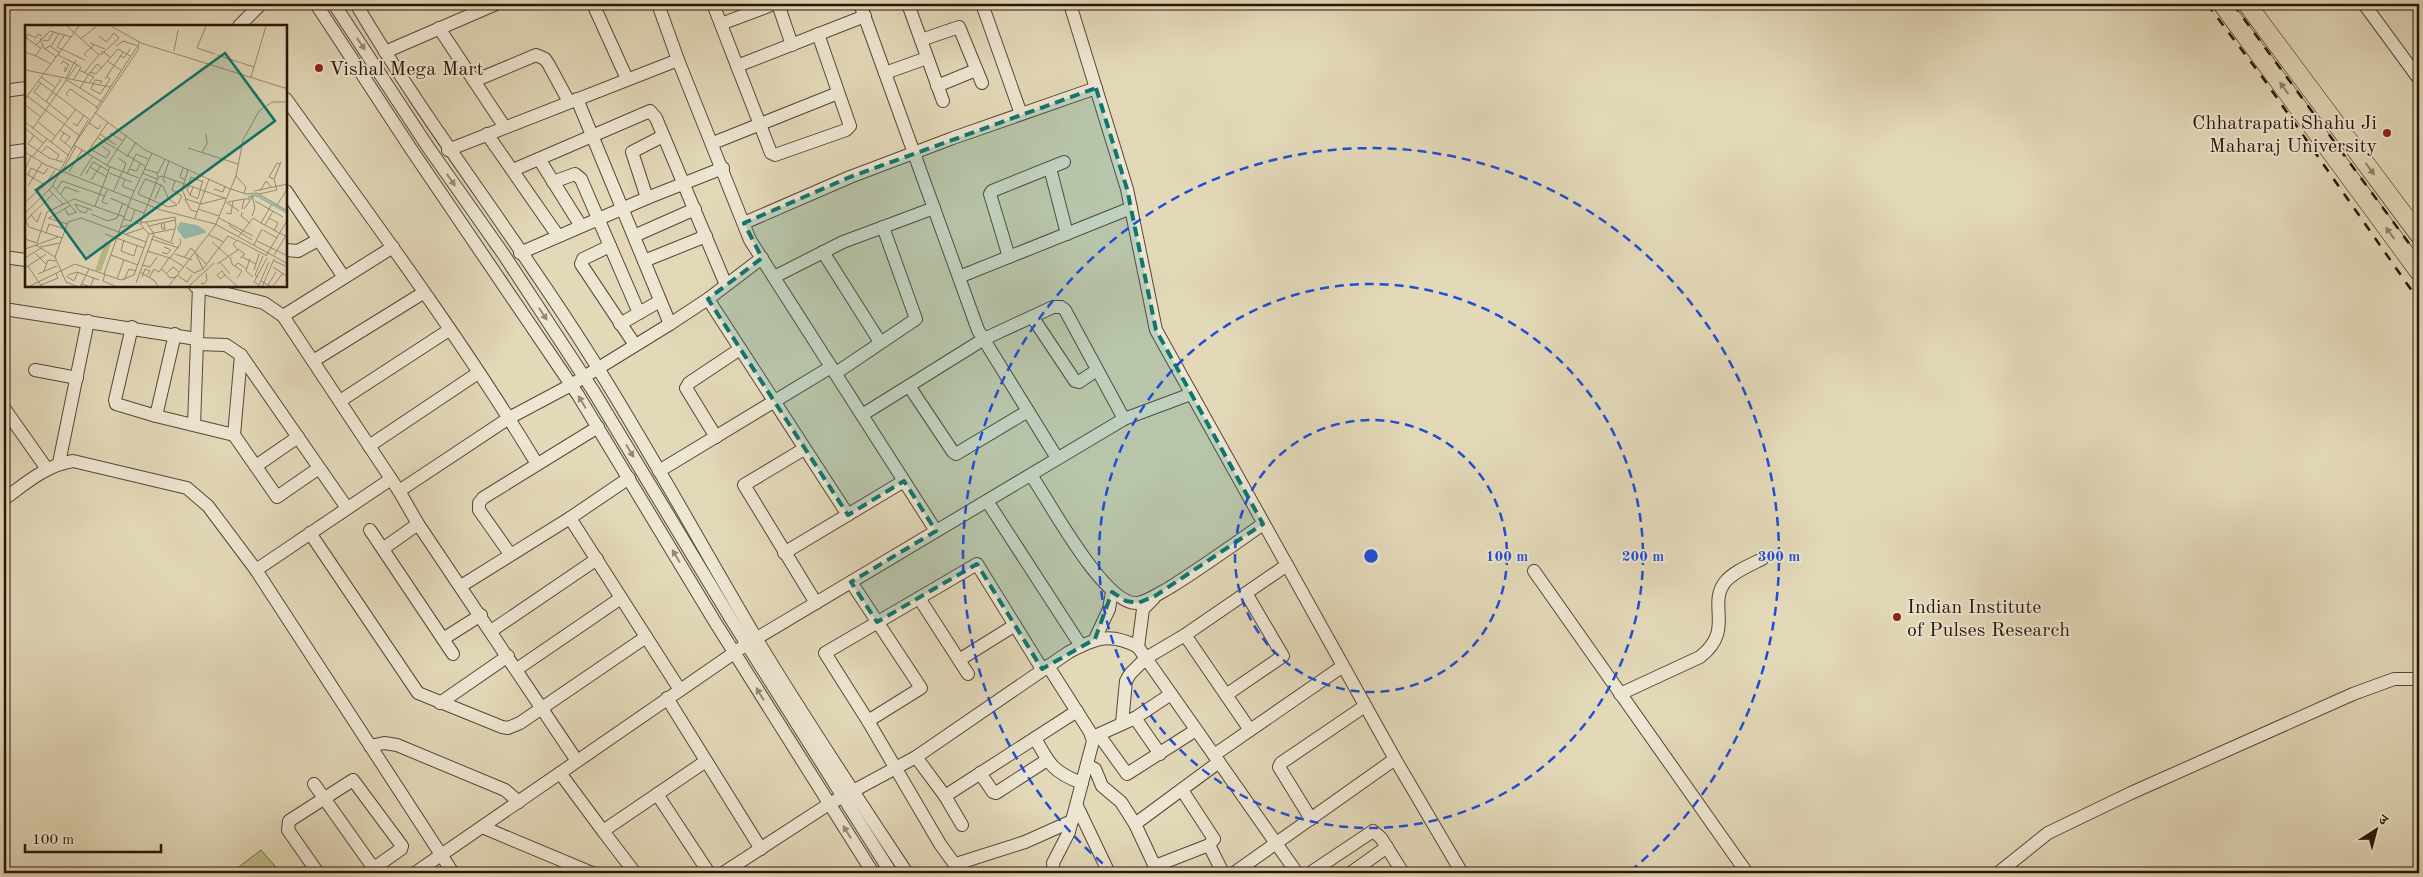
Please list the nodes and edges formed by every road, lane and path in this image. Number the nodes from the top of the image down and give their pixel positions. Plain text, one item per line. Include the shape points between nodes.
1 (261, 4) edge
2 (316, 4) edge
3 (334, 4) edge
4 (356, 4) edge
5 (496, 4) edge
6 (593, 4) edge
7 (658, 4) edge
8 (713, 4) edge
9 (776, 4) edge
10 (908, 4) edge
11 (982, 4) edge
12 (1070, 4) edge
13 (2222, 4) edge
14 (2247, 4) edge
15 (2364, 4) edge
16 (862, 10) edge
17 (720, 24) junction
18 (240, 25) edge
19 (439, 28) junction
20 (818, 34) junction
21 (921, 40) junction
22 (792, 45) junction
23 (385, 52) junction
24 (927, 58) junction
25 (678, 60) junction
26 (737, 66) junction
27 (976, 70) junction
28 (885, 73) junction
29 (626, 79) junction
30 (2419, 80) edge
31 (474, 81) junction
32 (982, 82) dead end
33 (937, 86) junction
34 (25, 88) edge
35 (1096, 88) junction
36 (4, 91) edge
37 (838, 94) junction
38 (573, 100) junction
39 (942, 100) dead end
40 (288, 102) edge
41 (1021, 114) junction
42 (760, 124) junction
43 (504, 126) junction
44 (487, 134) junction
45 (592, 136) junction
46 (664, 136) junction
47 (712, 143) junction
48 (25, 150) edge
49 (448, 150) junction
50 (4, 153) edge
51 (914, 153) junction
52 (539, 159) junction
53 (1064, 162) dead end
54 (723, 168) junction
55 (1050, 168) junction
56 (513, 170) junction
57 (553, 182) junction
58 (684, 183) junction
59 (288, 194) edge
60 (647, 198) junction
61 (934, 208) junction
62 (1131, 208) junction
63 (622, 209) junction
64 (695, 209) junction
65 (598, 219) junction
66 (744, 223) junction
67 (581, 226) junction
68 (883, 227) junction
69 (1067, 234) junction
70 (2419, 235) edge
71 (558, 236) junction
72 (634, 236) junction
73 (706, 236) junction
74 (318, 240) junction
75 (610, 246) junction
76 (392, 247) junction
77 (288, 250) edge
78 (823, 252) junction
79 (520, 253) junction
80 (4, 257) edge
81 (1009, 257) junction
82 (762, 258) junction
83 (25, 260) edge
84 (644, 262) junction
85 (2419, 272) edge
86 (343, 276) junction
87 (774, 277) junction
88 (959, 277) junction
89 (726, 285) junction
90 (198, 288) edge
91 (206, 288) edge
92 (423, 293) junction
93 (708, 299) junction
94 (660, 301) junction
95 (4, 309) edge
96 (638, 313) junction
97 (283, 316) junction
98 (1033, 318) junction
99 (88, 321) junction
100 (620, 324) junction
101 (670, 324) junction
102 (132, 328) junction
103 (449, 330) junction
104 (175, 334) junction
105 (984, 339) junction
106 (197, 341) junction
107 (880, 342) junction
108 (635, 345) junction
109 (740, 349) junction
110 (241, 355) junction
111 (313, 361) junction
112 (598, 367) junction
113 (35, 370) dead end
114 (834, 370) junction
115 (1097, 370) junction
116 (478, 373) junction
117 (584, 376) junction
118 (77, 378) junction
119 (571, 385) junction
120 (909, 386) junction
121 (1191, 394) junction
122 (340, 401) junction
123 (774, 402) junction
124 (4, 408) edge
125 (1028, 411) junction
126 (862, 415) junction
127 (156, 416) junction
128 (509, 418) junction
129 (1124, 419) junction
130 (194, 425) junction
131 (598, 427) junction
132 (234, 436) junction
133 (298, 437) junction
134 (716, 437) junction
135 (369, 446) junction
136 (804, 449) junction
137 (1057, 458) junction
138 (59, 463) junction
139 (537, 464) junction
140 (256, 466) junction
141 (319, 468) junction
142 (47, 469) junction
143 (658, 471) junction
144 (1031, 475) junction
145 (391, 478) junction
146 (629, 478) junction
147 (904, 481) junction
148 (399, 491) junction
149 (4, 499) edge
150 (987, 500) junction
151 (347, 508) junction
152 (848, 515) junction
153 (570, 518) junction
154 (418, 524) junction
155 (1263, 524) junction
156 (370, 530) dead end
157 (936, 531) junction
158 (310, 533) junction
159 (384, 548) junction
160 (784, 553) junction
161 (510, 554) junction
162 (596, 559) junction
163 (1762, 559) dead end
164 (1287, 566) junction
165 (256, 570) junction
166 (1534, 571) dead end
167 (851, 582) junction
168 (461, 586) junction
169 (1112, 592) junction
170 (1246, 593) junction
171 (1155, 596) junction
172 (621, 598) junction
173 (919, 598) junction
174 (816, 604) junction
175 (481, 615) junction
176 (877, 622) junction
177 (1015, 625) junction
178 (491, 631) junction
179 (1185, 635) junction
180 (646, 637) junction
181 (443, 638) junction
182 (1095, 639) junction
183 (752, 642) junction
184 (1081, 646) junction
185 (1138, 648) junction
186 (734, 653) junction
187 (453, 654) dead end
188 (508, 656) junction
189 (1146, 658) junction
190 (959, 660) junction
191 (1343, 666) junction
192 (1045, 668) junction
193 (517, 669) junction
194 (968, 674) dead end
195 (2419, 679) edge
196 (680, 690) junction
197 (1171, 694) junction
198 (1620, 694) junction
199 (1226, 695) junction
200 (668, 698) junction
201 (440, 703) junction
202 (1365, 706) junction
203 (542, 707) junction
204 (1077, 711) junction
205 (1135, 718) junction
206 (868, 721) junction
207 (1122, 723) junction
208 (1196, 730) junction
209 (1250, 730) junction
210 (1096, 736) junction
211 (1035, 738) junction
212 (370, 746) junction
213 (1160, 754) junction
214 (916, 757) junction
215 (1216, 759) junction
216 (1395, 759) junction
217 (1047, 760) junction
218 (577, 761) junction
219 (706, 761) junction
220 (1087, 765) junction
221 (896, 768) junction
222 (560, 772) junction
223 (980, 773) junction
224 (1082, 783) junction
225 (314, 784) dead end
226 (1182, 790) junction
227 (657, 794) junction
228 (847, 795) junction
229 (945, 796) junction
230 (323, 798) junction
231 (518, 802) junction
232 (829, 804) junction
233 (1077, 806) junction
234 (1310, 819) junction
235 (1072, 821) junction
236 (1135, 824) junction
237 (962, 825) dead end
238 (482, 827) junction
239 (603, 831) junction
240 (1209, 844) junction
241 (1276, 844) junction
242 (1387, 847) junction
243 (761, 849) junction
244 (441, 854) junction
245 (1339, 854) junction
246 (959, 869) edge
247 (1156, 870) edge
248 (372, 872) edge
249 (318, 873) edge
250 (415, 873) edge
251 (453, 873) edge
252 (592, 873) edge
253 (636, 873) edge
254 (709, 873) edge
255 (723, 873) edge
256 (873, 873) edge
257 (891, 873) edge
258 (907, 873) edge
259 (1054, 873) edge
260 (1109, 873) edge
261 (1223, 873) edge
262 (1234, 873) edge
263 (1297, 873) edge
264 (1310, 873) edge
265 (1352, 873) edge
266 (1403, 873) edge
267 (1462, 873) edge
268 (1747, 873) edge
269 (1998, 873) edge

1 - 18 street
2 - 119 street
3 -> 117 street
4 - 23 street
5 - 19 street
6 - 29 street
7 - 25 street
8 - 17 street
9 - 17 street
9 - 22 street
10 - 21 street
11 - 41 street
12 - 35 street
85 -> 13 highway
14 -> 70 highway
15 - 30 street
16 - 20 street
16 - 28 street
17 - 26 street
19 - 23 street
19 - 31 street
20 - 22 street
20 - 37 street
21 - 24 street
21 - 27 street via 959,27
22 - 26 street
23 - 49 street
24 - 28 street
24 - 33 street
25 - 29 street
25 - 47 street
26 - 42 street
27 - 32 street
27 - 33 street
28 - 51 street
29 - 38 street
31 - 38 street via 536,55 545,59
31 - 43 street
33 - 39 street
34 - 36 street
35 - 41 street
35 - 62 street
37 - 42 street
37 - 42 street via 850,126 846,130 778,156 772,153
38 - 43 street
38 - 45 street
40 - 76 street
41 - 51 street
42 - 47 street
43 - 44 street
44 - 49 street
44 - 56 street
45 - 46 street via 650,111
45 - 52 street
45 - 63 street
46 - 58 street
46 - 60 street via 632,152
47 - 54 street
48 - 50 street
49 - 79 street
51 - 61 street
51 - 66 street
52 - 56 street
52 - 57 street
53 - 55 street
54 - 58 street
54 - 66 street
55 - 69 street
55 - 81 street via 990,194
56 - 71 street
57 - 65 street via 571,174 578,175
57 - 67 street
58 - 60 street
58 - 64 street
59 - 74 street
60 - 63 street
61 - 68 street
61 - 88 street
62 - 69 street
62 - 121 street via 1156,330
63 - 65 street
63 - 72 street
64 - 72 street
64 - 73 street
65 - 67 street
65 - 75 street
66 - 82 street
67 - 71 street
68 - 78 street
68 - 107 street via 916,319
69 - 81 street
71 - 79 street
72 - 84 street
73 - 84 street
73 - 89 street
74 - 77 street via 298,250
74 - 86 street
75 - 96 street
75 - 100 street via 583,259 581,264
76 - 86 street
76 - 92 street
78 - 87 street
78 - 107 street
79 - 112 street
80 - 83 street
81 - 88 street
82 - 87 street
82 - 89 street
84 - 94 street
86 - 97 street
87 - 114 street
88 - 105 street
89 - 93 street
90 - 106 street
91 - 97 street via 264,303
92 - 103 street
92 - 111 street
93 - 101 street
93 - 109 street
94 - 96 street
94 - 101 street
95 - 99 street
96 - 100 street
97 - 111 street
98 - 105 street
98 - 115 street via 1076,381 1080,382
98 - 115 street via 1053,307 1060,306 1065,310
99 - 102 street
99 - 118 street
100 - 108 street
101 - 108 street
102 - 104 street
102 - 127 street via 115,400 120,406
103 - 116 street
103 - 122 street
104 - 106 street
104 - 127 street
105 - 120 street
105 - 125 street
106 - 110 street via 226,345
106 - 130 street
107 - 114 street
108 - 112 street
109 - 123 street
109 - 134 street via 686,388
110 - 132 street
110 - 133 street
111 - 122 street
112 - 117 street
112 - 143 street
113 - 118 street
114 - 123 street
114 - 126 street
115 - 129 street
116 - 128 street
116 - 135 street
117 - 119 street
117 -> 183 street
118 - 138 street
119 - 128 street
131 -> 119 street
120 - 125 street via 956,454
120 - 126 street
121 - 129 street
121 - 155 street
122 - 135 street
123 - 134 street
123 - 136 street
124 - 142 street
125 - 137 street
126 - 147 street
127 - 130 street
128 - 139 street
128 - 148 street
129 - 137 street
130 - 132 street
131 - 139 street
131 - 146 street
132 - 140 street
133 - 140 street
133 - 141 street
134 - 143 street
135 - 145 street
136 - 152 street
136 - 160 street via 744,485
137 - 144 street
138 - 142 street
138 - 165 street via 73,461 187,488 208,506
139 - 161 street via 479,503 480,510
140 - 141 street via 277,497
141 - 151 street
142 - 149 street
143 - 183 street
144 - 150 street
144 - 169 street via 1089,566
145 - 148 street
145 - 151 street
146 - 153 street
186 -> 146 street
147 - 152 street
147 - 157 street
148 - 154 street
150 - 157 street
150 - 184 street
151 - 158 street
152 - 160 street
153 - 161 street
153 - 162 street
154 - 159 street
154 - 168 street
155 - 164 street
155 - 171 street
156 - 159 street
157 - 167 street
158 - 165 street
158 - 201 street via 410,685 418,693
159 - 181 street
160 - 174 street
161 - 168 street
162 - 172 street
162 - 178 street
163 - 198 street via 1730,577 1722,586 1718,634 1710,648 1700,656
164 - 170 street
164 - 191 street
165 - 212 street
166 - 198 street
167 - 174 street
167 - 176 street
168 - 175 street
169 - 171 street via 1126,602 1138,603
169 - 182 street via 1109,609
170 - 179 street
170 - 199 street via 1283,656
171 - 185 street via 1144,609
172 - 180 street
172 - 193 street
173 - 176 street
173 - 177 street via 977,564
173 - 190 street
174 - 183 street
175 - 178 street
175 - 181 street
176 - 206 street via 920,688
176 - 206 street via 825,653
177 - 190 street
177 - 192 street
178 - 188 street
179 - 189 street
179 - 199 street
180 - 196 street
180 - 203 street
181 - 187 street
182 - 184 street
182 - 185 street via 1110,638
183 - 186 street
183 - 228 street
184 - 192 street
185 - 189 street
186 - 196 street
232 -> 186 street
188 - 193 street
188 - 201 street
189 - 197 street
189 - 207 street via 1126,681
190 - 194 street
191 - 202 street
191 - 209 street
192 - 204 street
192 - 214 street
193 - 203 street
195 - 269 street via 2394,679 2353,694 2132,793 2048,833
196 - 200 street
197 - 205 street
197 - 208 street
198 - 268 street
199 - 209 street
200 - 218 street
200 - 219 street
201 - 203 street via 502,728 520,723
202 - 216 street
202 - 234 street via 1279,767
203 - 218 street
204 - 210 street
204 - 211 street
205 - 207 street
205 - 213 street
206 - 221 street
207 - 210 street
208 - 213 street
208 - 215 street
209 - 215 street
210 - 213 street via 1128,774
210 - 220 street
211 - 217 street
211 - 223 street
212 - 231 street via 384,742 397,745 505,790
212 - 244 street
214 - 221 street
214 - 229 street
215 - 226 street
215 - 241 street
216 - 234 street
216 - 267 street
217 - 223 street via 996,793
217 - 224 street via 1060,774
218 - 222 street
219 - 227 street
219 - 243 street
220 - 224 street
220 - 236 street via 1095,769 1102,786 1121,802
221 - 228 street
221 - 246 street via 940,844
222 - 231 street
222 - 239 street
223 - 229 street
224 - 233 street
225 - 230 street
226 - 236 street
226 - 240 street via 1213,835 1214,839
227 - 239 street
227 - 254 street
228 - 232 street
228 - 257 street
228 - 258 street
229 - 237 street
230 - 248 street
230 - 248 street via 351,780 356,781 400,842 401,849
230 - 249 street via 289,821 288,826
231 - 238 street
232 - 243 street
256 -> 232 street
233 - 235 street
233 - 260 street
234 - 241 street
235 - 246 street
235 - 259 street via 1054,863
236 - 247 street
238 - 244 street
238 - 252 street
239 - 253 street
240 - 247 street
240 - 261 street
241 - 262 street
241 - 263 street
242 - 245 street via 1373,831
242 - 265 street
242 - 266 street
243 - 255 street
244 - 250 street
244 - 251 street
245 - 264 street
245 - 265 street

